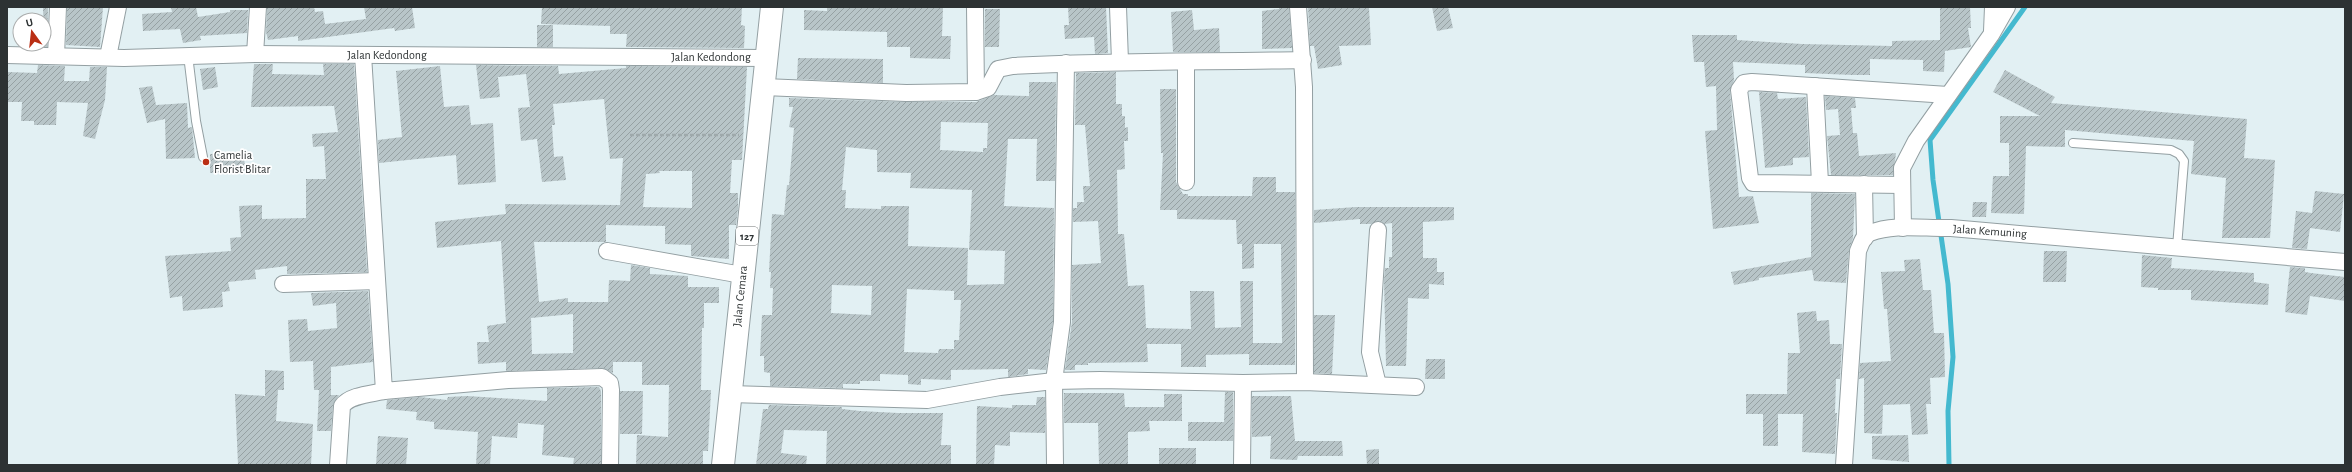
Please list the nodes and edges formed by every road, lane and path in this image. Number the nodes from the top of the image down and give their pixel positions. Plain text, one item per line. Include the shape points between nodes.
1 (58, 7) edge
2 (118, 7) edge
3 (258, 7) edge
4 (772, 7) edge
5 (974, 7) edge
6 (1118, 7) edge
7 (1298, 7) edge
8 (1993, 7) edge
9 (2007, 7) edge
10 (1991, 35) junction
11 (255, 54) junction
12 (7, 55) edge
13 (188, 55) junction
14 (363, 55) junction
15 (56, 56) junction
16 (114, 58) junction
17 (766, 58) junction
18 (1303, 60) junction
19 (1120, 61) junction
20 (1186, 62) junction
21 (1066, 63) junction
22 (1815, 86) junction
23 (764, 87) junction
24 (976, 92) junction
25 (1948, 96) junction
26 (760, 135) junction
27 (630, 136) dead end
28 (2073, 143) dead end
29 (203, 157) dead end
30 (1186, 182) dead end
31 (1820, 183) junction
32 (1864, 184) junction
33 (1902, 185) junction
34 (1903, 228) junction
35 (1378, 230) dead end
36 (1865, 238) junction
37 (2177, 247) junction
38 (607, 251) dead end
39 (2345, 262) edge
40 (742, 275) junction
41 (377, 281) junction
42 (284, 284) dead end
43 (1054, 381) junction
44 (1305, 382) junction
45 (1243, 383) junction
46 (1378, 385) junction
47 (1416, 387) dead end
48 (384, 391) junction
49 (730, 394) junction
50 (338, 465) edge
51 (610, 465) edge
52 (723, 465) edge
53 (1055, 465) edge
54 (1242, 465) edge
55 (1844, 465) edge

1 - 15 street
2 - 16 street
3 - 11 street
4 - 17 main road, Jalan Cemara / 127
5 - 24 street
6 - 19 street
7 - 18 street
8 - 10 street
9 - 10 street
10 - 25 street
11 - 13 street, Jalan Kedondong
11 - 14 street, Jalan Kedondong
12 - 15 street, Jalan Kedondong
13 - 16 street, Jalan Kedondong
13 - 29 lane
14 - 17 street, Jalan Kedondong
14 - 41 street
15 - 16 street, Jalan Kedondong
17 - 23 main road, Jalan Cemara / 127
18 - 20 street
18 - 44 street
19 - 20 street
19 - 21 street
20 - 30 street
21 - 24 street via 1002,67 994,73 985,90
21 - 43 street via 1062,322
22 - 25 street
22 - 31 street
22 - 31 street via 1752,82 1744,83 1739,90 1751,181
23 - 24 street via 906,93
23 - 26 main road, Jalan Cemara / 127
25 - 33 street via 1906,159 1902,168
26 - 27 path
26 - 40 main road, Jalan Cemara / 127
28 - 37 lane via 2171,150 2179,154 2184,161
31 - 32 street
32 - 33 street
32 - 36 street
33 - 34 street
34 - 36 street, Jalan Kemuning via 1869,234
34 - 37 street, Jalan Kemuning via 1951,228
35 - 46 street via 1370,352
36 - 55 street via 1858,251
37 - 39 street, Jalan Kemuning
38 - 40 street
40 - 49 main road, Jalan Cemara / 127
41 - 42 street
41 - 48 street
43 - 45 street
43 - 49 street via 1000,387 927,400
43 - 53 street
44 - 45 street
44 - 46 street
45 - 54 street
46 - 47 street
48 - 50 street via 352,398 342,406
48 - 51 street via 508,380 602,377 610,383 611,390
49 - 52 main road, Jalan Cemara / 127

